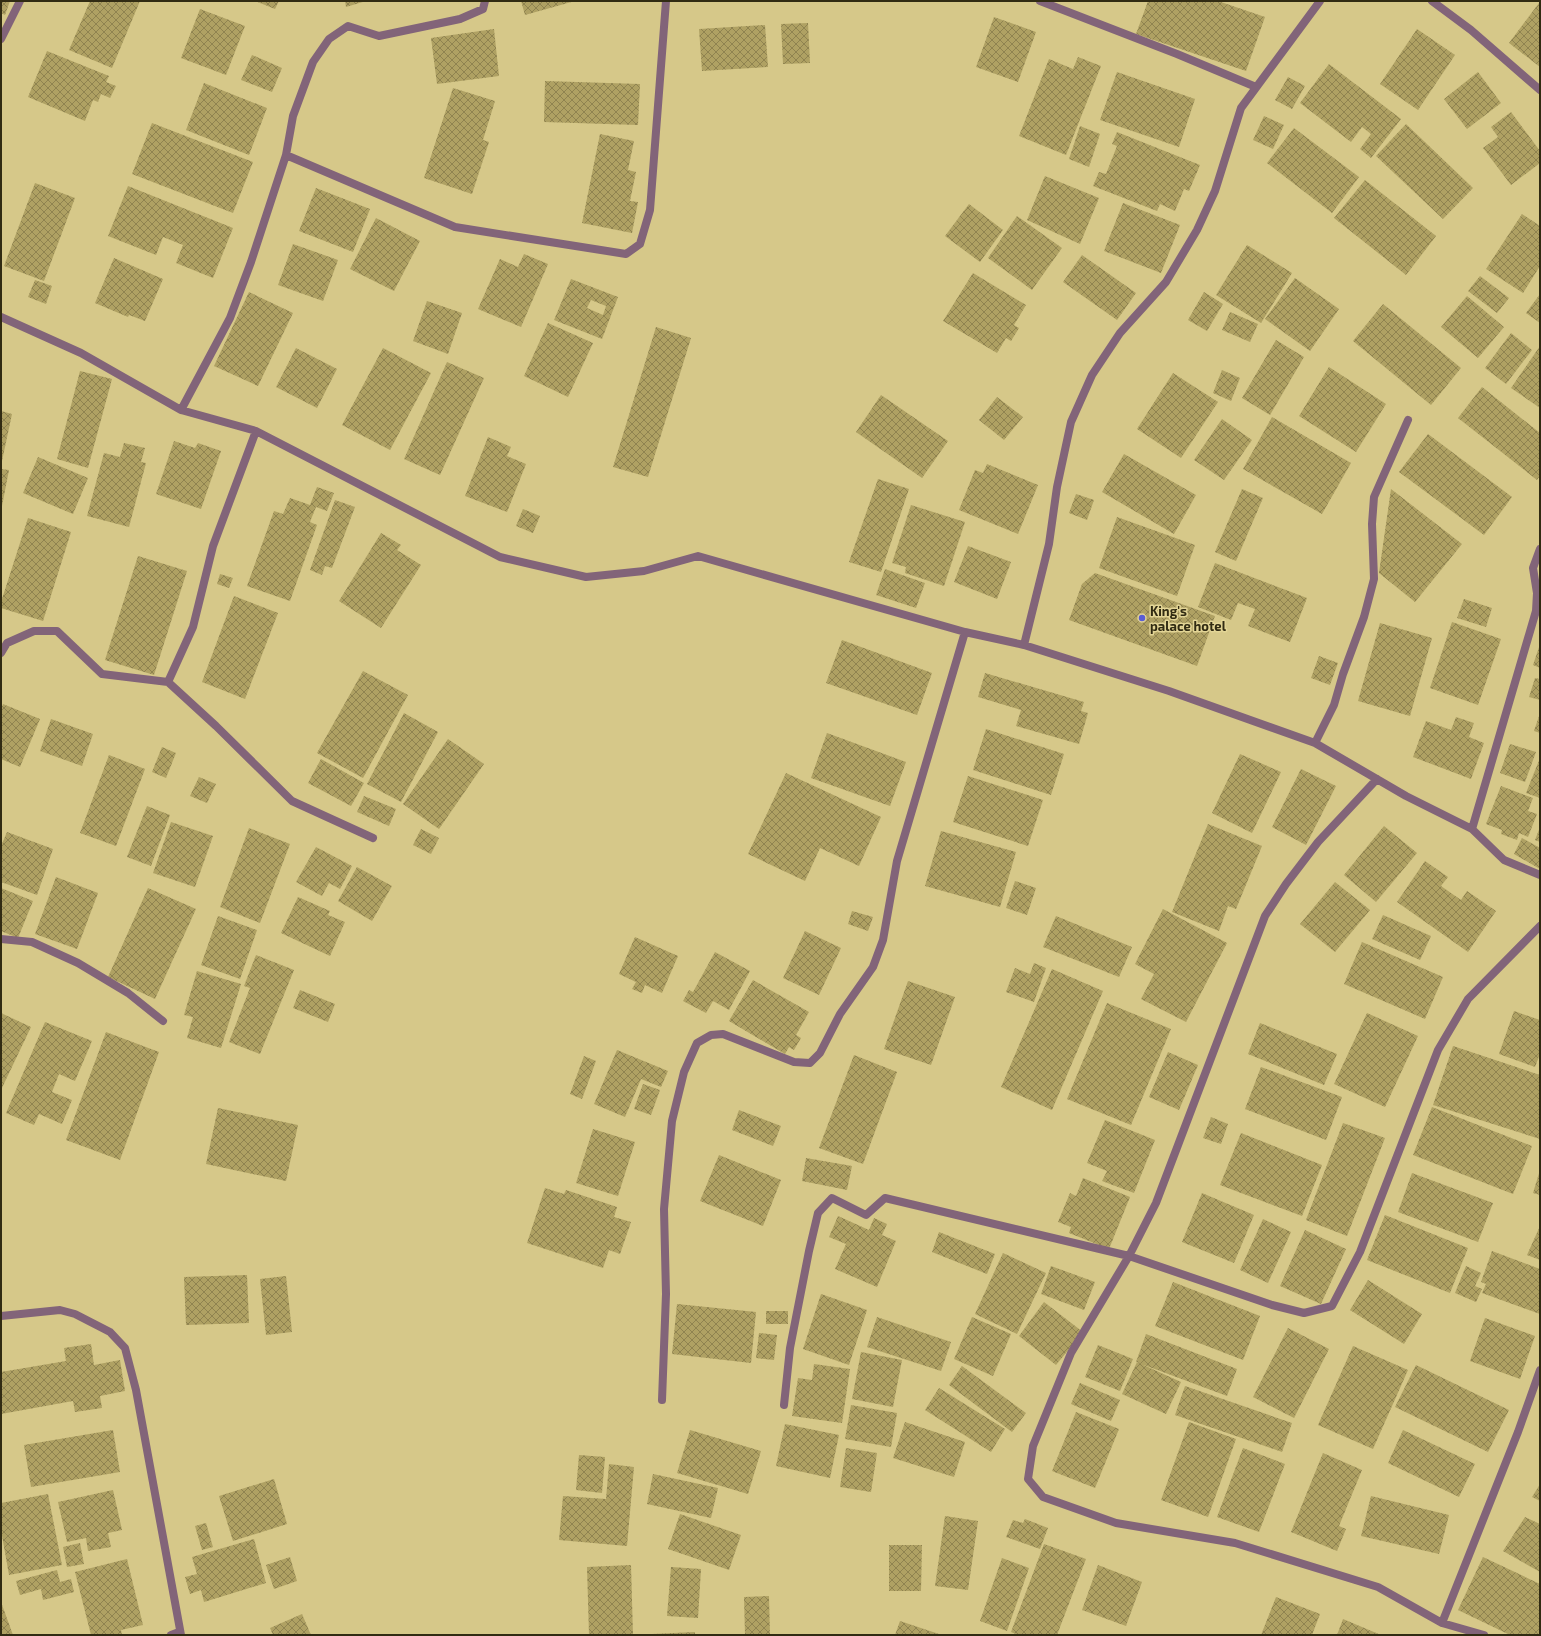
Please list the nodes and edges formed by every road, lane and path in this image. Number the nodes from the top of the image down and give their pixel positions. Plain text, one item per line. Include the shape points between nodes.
1 (20, 1) edge
2 (485, 1) edge
3 (666, 1) edge
4 (1040, 1) edge
5 (1320, 1) edge
6 (1432, 1) edge
7 (1, 39) edge
8 (1256, 87) junction
9 (1540, 90) edge
10 (286, 155) junction
11 (1, 317) edge
12 (181, 410) junction
13 (1408, 420) dead end
14 (256, 431) junction
15 (1540, 549) edge
16 (1537, 582) edge
17 (965, 632) junction
18 (1024, 645) junction
19 (1, 653) edge
20 (168, 682) junction
21 (1315, 743) junction
22 (1377, 779) junction
23 (1472, 829) junction
24 (373, 838) dead end
25 (1540, 876) edge
26 (1540, 926) edge
27 (1, 939) edge
28 (163, 1021) dead end
29 (1129, 1256) junction
30 (1, 1316) edge
31 (1540, 1370) edge
32 (662, 1400) dead end
33 (784, 1406) dead end
34 (1442, 1623) junction
35 (180, 1634) edge
36 (171, 1635) edge
37 (1484, 1635) edge

1 - 7 street
2 - 10 street via 483,8 460,19 379,36 348,26 329,39 313,62 293,116
3 - 10 street via 650,210 640,244 626,254 455,227
4 - 8 street
5 - 8 street
6 - 9 street via 1471,30
8 - 18 street via 1241,108 1215,191 1197,230 1166,282 1120,333 1096,369 1071,422 1057,487 1049,544
10 - 12 street via 230,318
11 - 12 street via 81,353
12 - 14 street
13 - 21 street via 1374,498 1374,579 1364,617 1334,705
14 - 17 street via 500,557 586,577 644,571 698,556
14 - 20 street via 213,546 194,627
15 - 16 street via 1533,568
16 - 23 street via 1536,611
17 - 18 street
17 - 32 street via 897,861 883,940 873,967 840,1014 820,1053 810,1063 794,1062 723,1034 711,1035 697,1043 684,1072 672,1121 664,1209 666,1294
18 - 21 street via 1169,691
19 - 20 street via 7,643 34,632 57,631 102,674
20 - 24 street via 292,801
21 - 22 street
22 - 23 street
22 - 29 street via 1318,842 1265,916 1156,1203
23 - 25 street via 1504,860
26 - 29 street via 1468,999 1438,1050 1360,1252 1332,1306 1304,1313 1272,1305
27 - 28 street via 32,942 78,963 128,993
29 - 33 street via 885,1198 866,1216 832,1198 818,1213 809,1251 790,1348
29 - 34 street via 1071,1353 1033,1446 1028,1479 1043,1496 1116,1523 1235,1543 1378,1587
30 - 35 street via 60,1310 75,1314 110,1332 125,1348 136,1390
31 - 34 street
34 - 37 street
35 - 36 street

